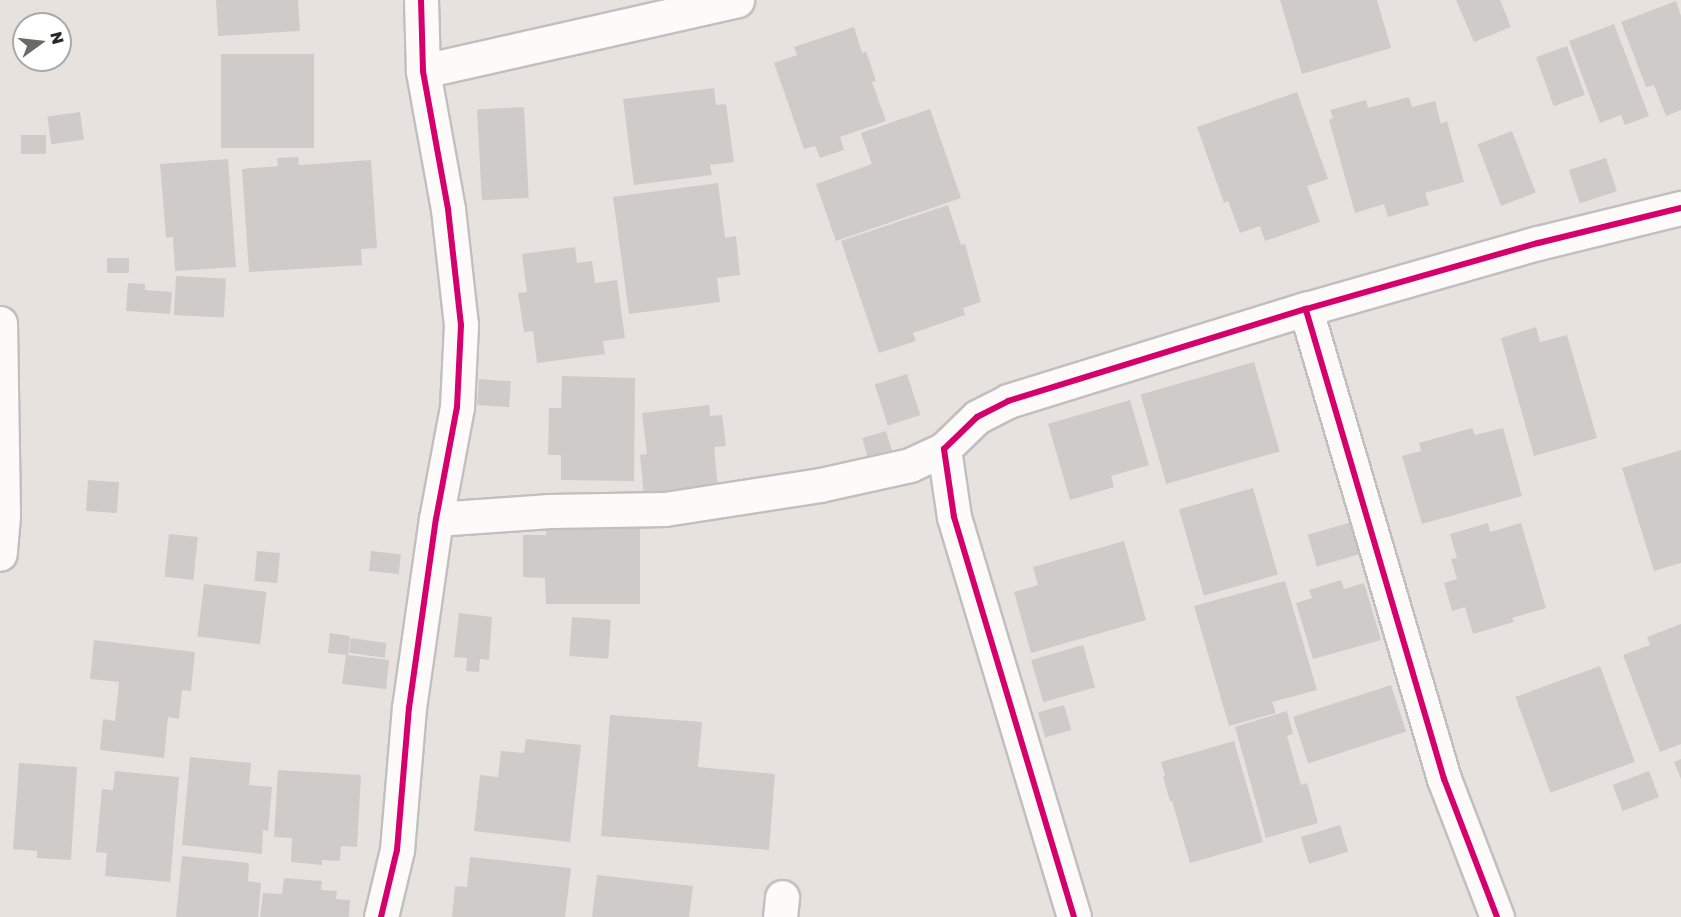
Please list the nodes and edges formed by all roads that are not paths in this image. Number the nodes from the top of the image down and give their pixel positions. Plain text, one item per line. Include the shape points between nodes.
1 (421, 0) edge
2 (737, 0) edge
3 (423, 71) junction
4 (1681, 208) edge
5 (1306, 309) junction
6 (0, 322) edge
7 (944, 449) junction
8 (436, 519) junction
9 (0, 554) edge
10 (381, 917) edge
11 (1074, 917) edge
12 (1497, 917) edge

1 - 3 street
2 - 3 street
3 - 8 street via 448,209 462,325 457,407
4 - 5 street via 1538,243
5 - 7 street via 1008,401 977,417
5 - 12 street via 1444,779
6 - 9 street
7 - 8 street via 910,465 820,485 665,509 550,511
7 - 11 street via 954,517
8 - 10 street via 410,708 397,850

